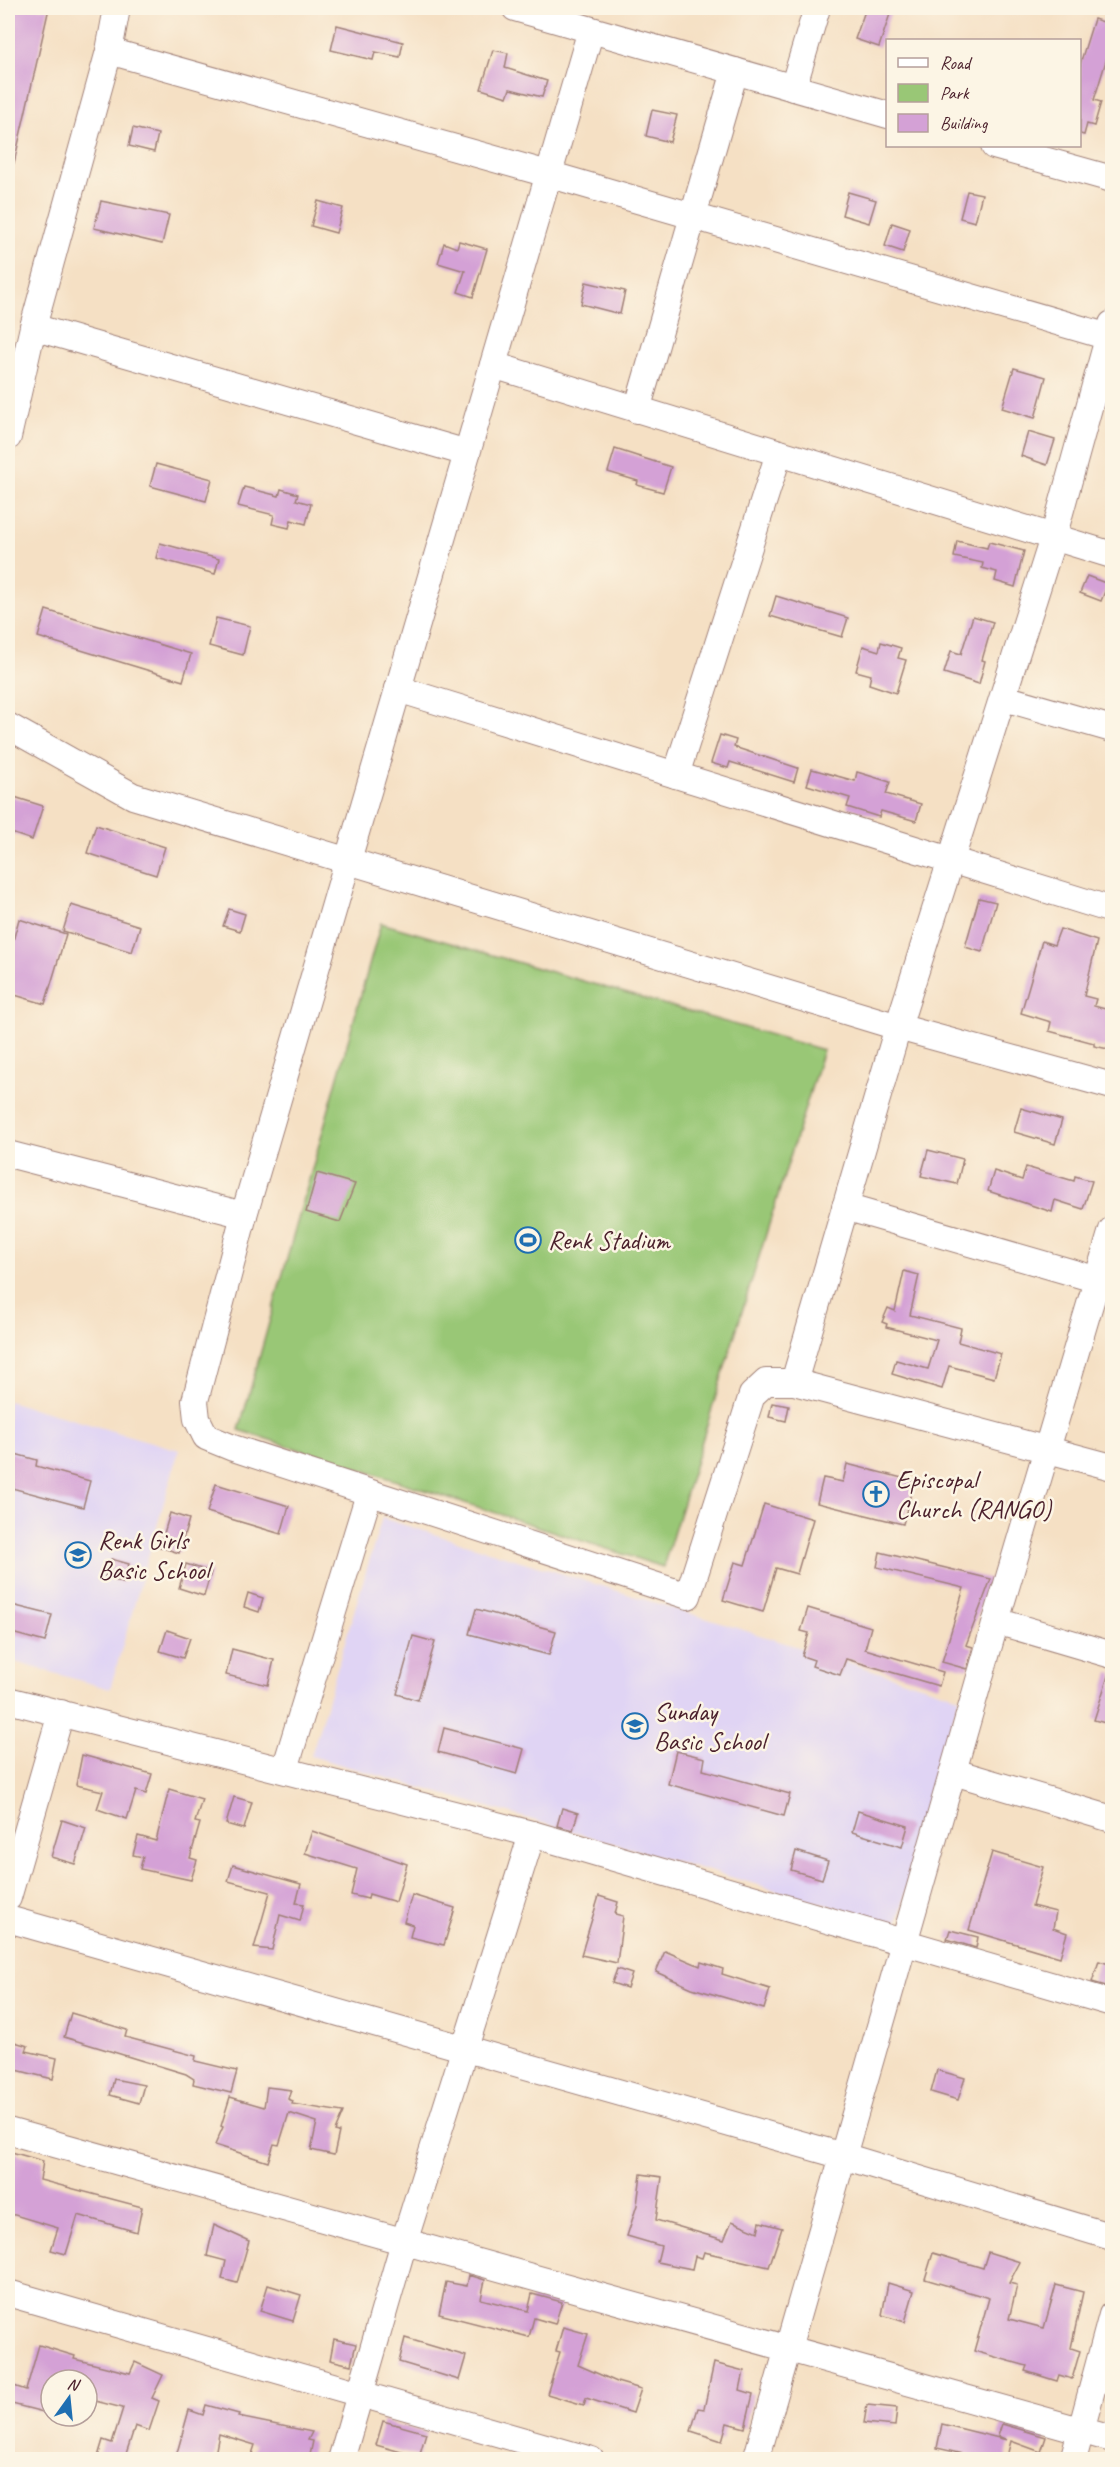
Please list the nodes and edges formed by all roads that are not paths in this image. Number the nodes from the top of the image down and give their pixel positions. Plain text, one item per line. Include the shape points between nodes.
1 (117, 8) edge
2 (817, 8) edge
3 (527, 9) edge
4 (591, 30) junction
5 (110, 51) junction
6 (735, 71) junction
7 (793, 88) junction
8 (886, 114) edge
9 (998, 147) edge
10 (548, 174) junction
11 (1113, 179) edge
12 (694, 216) junction
13 (33, 327) junction
14 (1109, 345) edge
15 (493, 365) junction
16 (637, 410) junction
17 (8, 437) edge
18 (467, 453) junction
19 (779, 453) junction
20 (1053, 538) junction
21 (1113, 555) edge
22 (398, 688) junction
23 (1004, 698) junction
24 (8, 726) edge
25 (1113, 729) edge
26 (676, 775) junction
27 (347, 861) junction
28 (952, 861) junction
29 (1113, 910) edge
30 (898, 1027) junction
31 (1113, 1086) edge
32 (8, 1154) edge
33 (845, 1207) junction
34 (244, 1215) junction
35 (1113, 1230) edge
36 (1104, 1282) edge
37 (794, 1382) junction
38 (1048, 1449) junction
39 (1113, 1467) edge
40 (369, 1494) junction
41 (996, 1621) junction
42 (1113, 1654) edge
43 (8, 1700) edge
44 (60, 1713) junction
45 (285, 1769) junction
46 (954, 1772) junction
47 (1113, 1819) edge
48 (532, 1834) junction
49 (8, 1898) edge
50 (8, 1919) edge
51 (905, 1942) junction
52 (1113, 2003) edge
53 (464, 2049) junction
54 (8, 2131) edge
55 (843, 2156) junction
56 (1113, 2237) edge
57 (404, 2242) junction
58 (8, 2293) edge
59 (1113, 2315) edge
60 (788, 2349) junction
61 (360, 2394) junction
62 (1081, 2430) junction
63 (1113, 2439) edge
64 (341, 2460) edge
65 (591, 2460) edge
66 (756, 2460) edge
67 (1073, 2460) edge

1 - 5 street
2 - 7 street
3 - 4 street
4 - 6 street
4 - 10 street
5 - 10 street
5 - 13 street
6 - 7 street
6 - 12 street
7 - 8 street
9 - 11 street
10 - 12 street
10 - 15 street
12 - 14 street
12 - 16 street
13 - 17 street
13 - 18 street
14 - 20 street
15 - 16 street
15 - 18 street
16 - 19 street
18 - 22 street
19 - 20 street
19 - 26 street
20 - 21 street
20 - 23 street
22 - 26 street
22 - 27 street
23 - 25 street
23 - 28 street
24 - 27 street via 133,796
26 - 28 street
27 - 30 street
27 - 34 street
28 - 29 street
28 - 30 street
30 - 31 street
30 - 33 street
32 - 34 street
33 - 36 street
33 - 37 street
34 - 40 street via 195,1401 197,1419 206,1437
35 - 36 street
36 - 38 street
37 - 38 street
37 - 40 street via 766,1382 752,1395 688,1596
38 - 39 street
38 - 41 street
40 - 45 street
41 - 42 street
41 - 46 street
43 - 44 street
44 - 45 street
44 - 49 street
45 - 48 street
46 - 47 street
46 - 51 street
48 - 51 street
48 - 53 street
50 - 53 street
51 - 52 street
51 - 55 street
53 - 55 street
53 - 57 street
54 - 57 street
55 - 56 street
55 - 60 street
57 - 60 street
57 - 61 street
58 - 61 street
59 - 62 street
60 - 62 street
60 - 66 street
61 - 64 street
61 - 65 street
62 - 63 street
62 - 67 street

